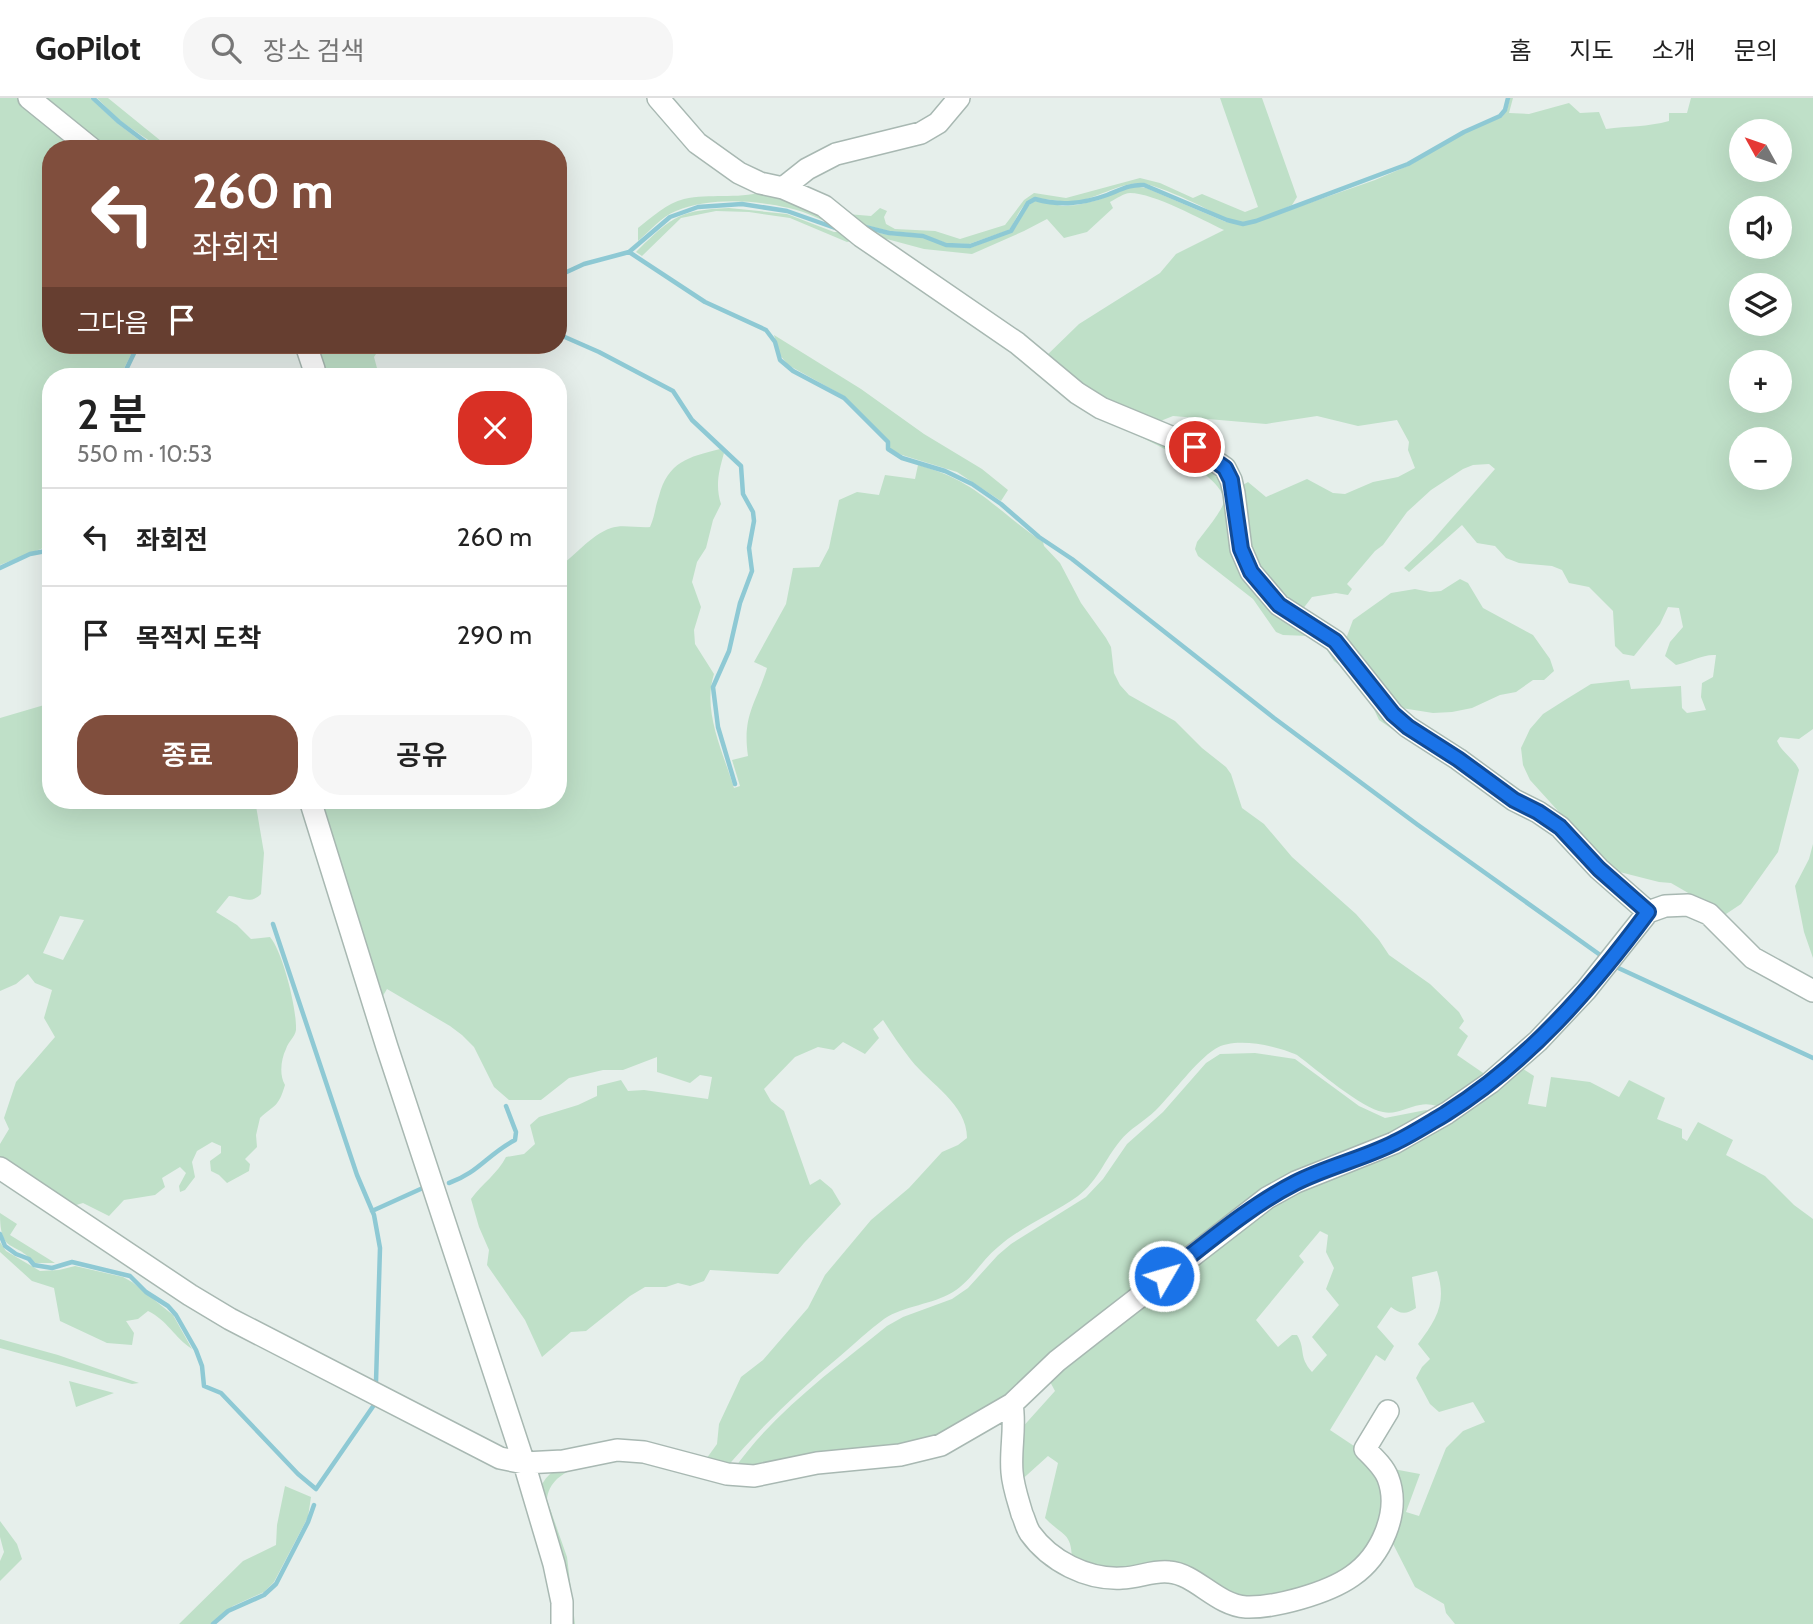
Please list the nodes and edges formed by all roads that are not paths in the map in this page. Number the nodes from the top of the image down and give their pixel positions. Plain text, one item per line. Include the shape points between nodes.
1 (29, 98) edge
2 (658, 98) edge
3 (959, 98) edge
4 (81, 140) edge
5 (783, 188) junction
6 (313, 809) edge
7 (1648, 912) junction
8 (1813, 990) edge
9 (0, 1168) edge
10 (1012, 1404) junction
11 (1388, 1410) dead end
12 (524, 1463) junction
13 (562, 1624) edge

1 - 4 street
2 - 5 street via 697,143 738,173
3 - 5 street via 938,123 921,133 836,154
5 - 7 street via 824,205 861,236 1017,343 1077,393 1101,408 1195,447 1225,468 1234,493 1241,549 1251,572 1279,605 1335,641 1408,727 1560,827
6 - 12 street
7 - 8 street via 1688,905 1709,914 1753,958
7 - 10 street via 1586,990 1490,1083 1394,1143 1267,1198 1085,1339
9 - 12 street via 230,1319 500,1458
10 - 11 street via 1012,1473 1017,1498 1028,1530 1043,1549 1089,1575 1122,1578 1172,1572 1230,1604 1246,1607 1293,1600 1333,1586 1352,1577 1372,1555 1392,1514 1392,1494 1388,1477 1366,1449
10 - 12 street via 942,1445 754,1476 617,1450
12 - 13 street via 554,1564

